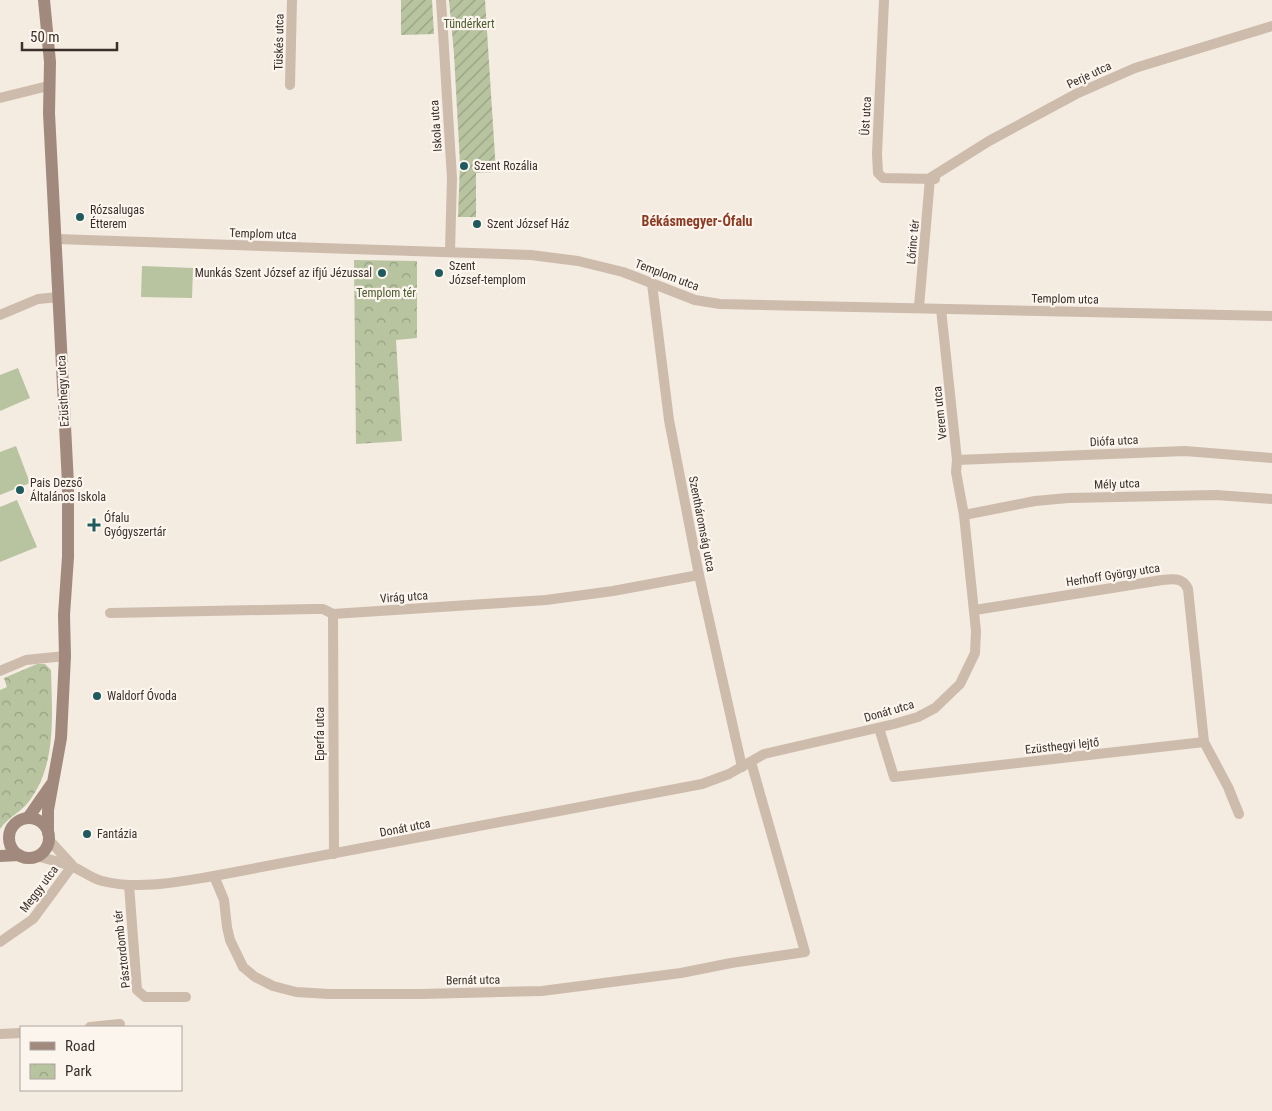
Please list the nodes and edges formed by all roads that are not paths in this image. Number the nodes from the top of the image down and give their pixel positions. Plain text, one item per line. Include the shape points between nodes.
1 (44, 0) edge
2 (292, 0) edge
3 (441, 0) edge
4 (884, 0) edge
5 (1272, 26) edge
6 (290, 85) dead end
7 (48, 86) junction
8 (0, 98) edge
9 (933, 179) junction
10 (56, 239) junction
11 (450, 251) junction
12 (652, 284) junction
13 (58, 297) junction
14 (919, 307) junction
15 (941, 309) junction
16 (0, 315) edge
17 (1272, 316) edge
18 (1272, 458) edge
19 (958, 460) junction
20 (1272, 499) edge
21 (964, 515) junction
22 (699, 575) junction
23 (975, 610) junction
24 (110, 613) dead end
25 (332, 614) junction
26 (65, 656) junction
27 (0, 671) edge
28 (879, 728) junction
29 (1204, 742) junction
30 (747, 764) junction
31 (54, 781) junction
32 (1239, 814) dead end
33 (28, 818) junction
34 (49, 836) junction
35 (5, 837) edge
36 (334, 854) junction
37 (19, 855) junction
38 (0, 856) edge
39 (37, 856) junction
40 (72, 866) junction
41 (214, 876) junction
42 (128, 885) junction
43 (0, 942) edge
44 (805, 952) joint
45 (186, 998) dead end
46 (120, 1024) dead end
47 (100, 1026) edge
48 (20, 1033) edge
49 (0, 1034) edge

1 - 7 street, Ezüsthegy utca via 50,62
2 - 6 street, Tüskés utca
3 - 11 street, Iskola utca via 452,178
4 - 9 street, Üst utca via 878,173 883,178
5 - 9 street, Perje utca via 1135,68 1076,94 989,141
7 - 8 street
7 - 10 street, Ezüsthegy utca
9 - 14 street, Lőrinc tér
10 - 11 street, Templom utca
10 - 13 street, Ezüsthegy utca
11 - 12 street, Templom utca via 578,260
12 - 14 street, Templom utca via 695,300 720,304
12 - 22 street, Szentháromság utca via 669,420
13 - 16 street via 38,299
13 - 26 street, Ezüsthegy utca via 68,484
14 - 15 street, Templom utca
15 - 17 street, Templom utca
15 - 19 street, Verem utca
18 - 19 street, Diófa utca via 1185,451
19 - 21 street, Verem utca via 956,472
20 - 21 street, Mély utca via 1216,495 1068,498
21 - 23 street, Donát utca
22 - 25 street, Virág utca via 546,600
22 - 30 street, Szentháromság utca
23 - 28 street, Donát utca via 975,653 960,684 935,708 918,717
23 - 29 street, Herhoff György utca via 1162,580 1181,580 1188,589
24 - 25 street, Virág utca via 323,609
25 - 36 street, Eperfa utca
26 - 27 street via 26,660
26 - 31 street, Ezüsthegy utca via 62,738
28 - 29 street, Ezüsthegyi lejtő via 894,777
28 - 30 street, Donát utca via 764,754
29 - 32 street
30 - 36 street, Donát utca via 702,784
30 - 44 street, Szentháromság utca
31 - 33 street, Ezüsthegy utca
31 - 34 street, Ezüsthegy utca via 48,810
33 - 34 street via 41,821
33 - 35 street via 16,823
34 - 39 street via 43,852
34 - 40 street, Donát utca
35 - 37 street
36 - 41 street, Donát utca
37 - 38 street
37 - 39 street
39 - 40 street, Donát utca
40 - 42 street, Donát utca via 101,881
40 - 43 street, Meggy utca via 33,920
41 - 42 street, Donát utca
41 - 44 street, Bernát utca via 224,900 230,940 242,967 273,986 296,992 421,994 542,991 682,973
42 - 45 street, Pásztordomb tér via 137,990 145,998
46 - 47 street
48 - 49 street

